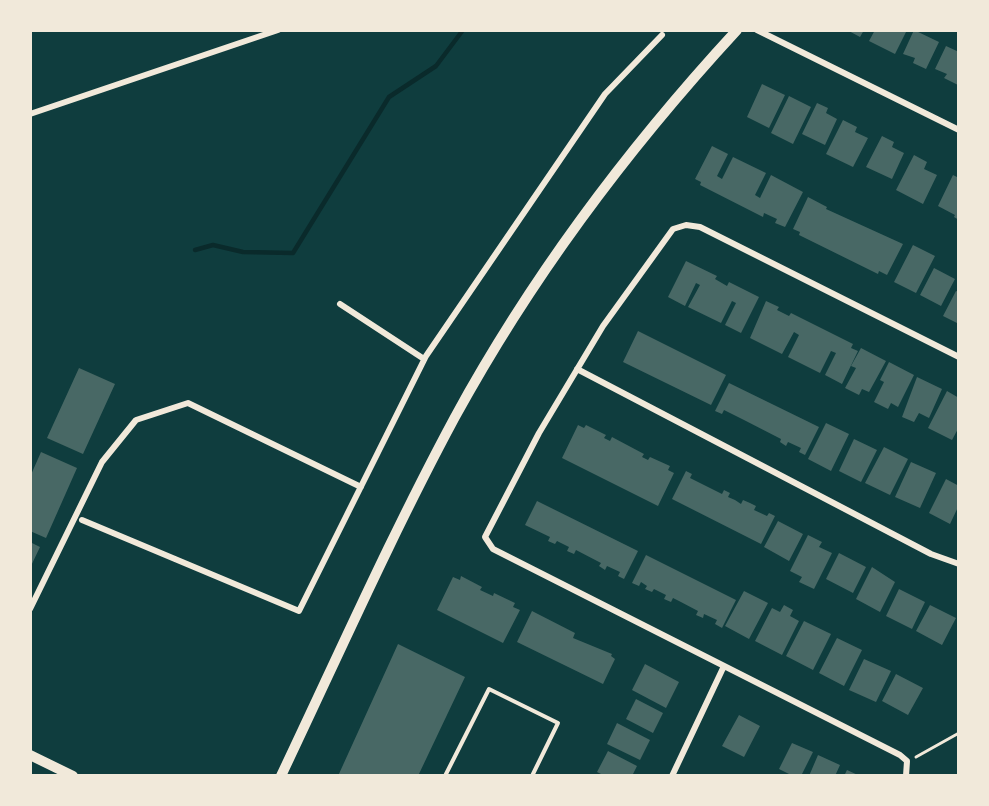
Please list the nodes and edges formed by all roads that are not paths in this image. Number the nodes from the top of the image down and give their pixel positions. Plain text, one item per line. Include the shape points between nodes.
1 (278, 30) edge
2 (737, 30) edge
3 (757, 30) edge
4 (662, 35) dead end
5 (30, 114) edge
6 (959, 130) edge
7 (340, 304) dead end
8 (959, 357) edge
9 (424, 359) junction
10 (577, 369) junction
11 (361, 487) junction
12 (82, 520) dead end
13 (959, 564) edge
14 (30, 609) edge
15 (724, 666) junction
16 (30, 755) edge
17 (73, 776) edge
18 (281, 776) edge
19 (446, 776) edge
20 (532, 776) edge
21 (672, 776) edge
22 (906, 776) edge

1 - 5 street
2 - 18 main road via 609,183 503,335 455,418
3 - 6 street
4 - 9 street via 605,94
7 - 9 street
8 - 10 street via 700,227 686,225 673,229 663,241
9 - 11 street
10 - 13 street via 931,554
10 - 15 street via 489,528 487,542 493,549
11 - 12 street via 299,611
11 - 14 street via 188,403 136,420 102,462
15 - 21 street
15 - 22 street via 890,749 907,761
16 - 17 main road
19 - 20 lane via 489,689 558,723

